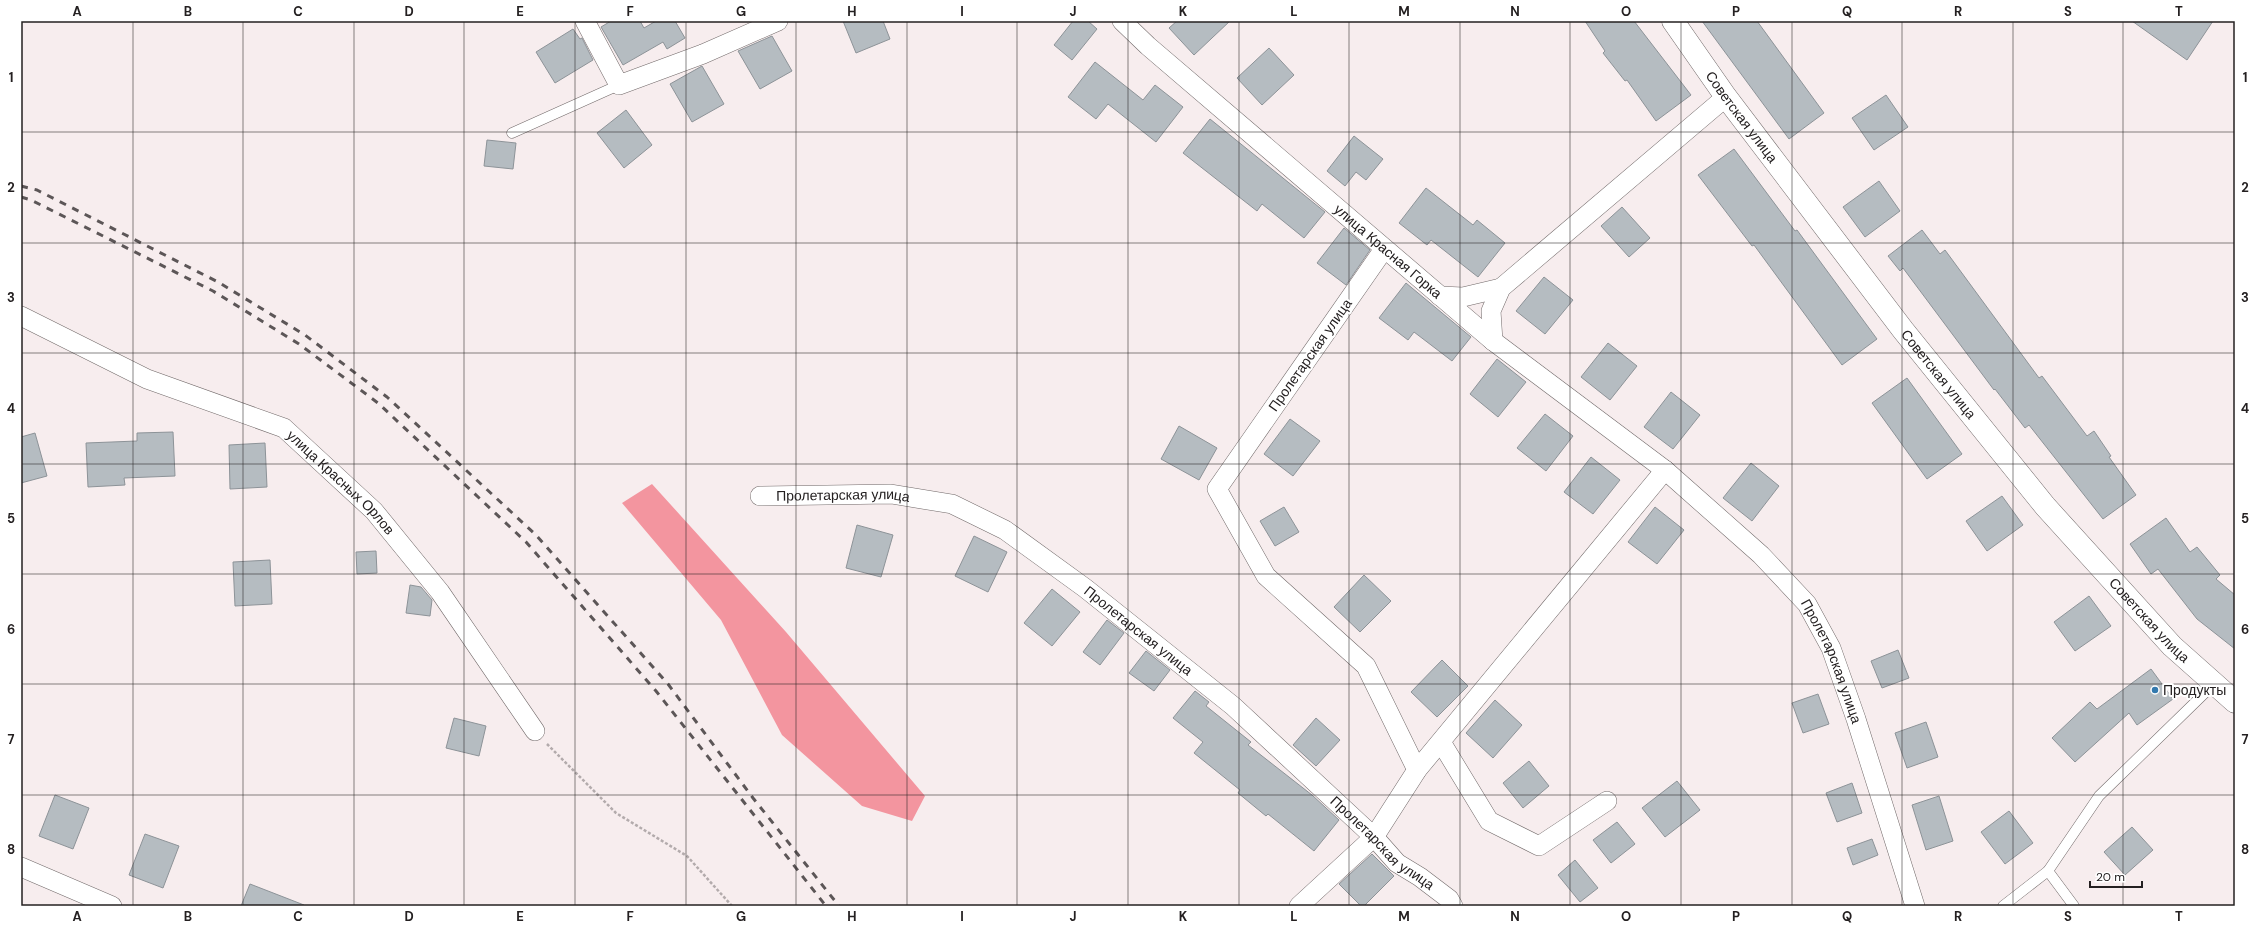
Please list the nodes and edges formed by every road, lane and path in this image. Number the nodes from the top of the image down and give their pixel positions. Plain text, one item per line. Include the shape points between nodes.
1 (585, 21) edge
2 (778, 21) edge
3 (1122, 21) edge
4 (1676, 22) edge
5 (619, 85) junction
6 (1726, 97) junction
7 (512, 132) dead end
8 (1384, 248) junction
9 (1501, 288) junction
10 (1440, 296) junction
11 (21, 316) edge
12 (1493, 342) junction
13 (1665, 470) junction
14 (760, 496) dead end
15 (2214, 684) junction
16 (2235, 702) edge
17 (535, 732) joint
18 (1441, 742) junction
19 (1417, 770) junction
20 (1607, 801) dead end
21 (1374, 837) junction
22 (21, 867) edge
23 (2048, 871) junction
24 (112, 906) edge
25 (732, 906) edge
26 (1299, 906) edge
27 (1453, 906) edge
28 (1914, 906) edge
29 (2003, 906) edge
30 (2074, 906) edge

1 - 5 street
2 - 5 street via 703,54
3 - 8 street, улица Красная Горка
4 - 6 main road, Советская улица
5 - 7 lane
6 - 9 street
6 - 15 main road, Советская улица via 1903,330 2045,506 2172,646
8 - 10 street, улица Красная Горка
8 - 19 street, Пролетарская улица via 1217,489 1266,576 1366,666
9 - 10 street via 1462,298
9 - 12 street via 1491,311
10 - 12 street, улица Красная Горка
11 - 17 street, улица Красных Орлов via 147,379 284,428 374,511 440,592
12 - 13 street, улица Красная Горка
13 - 18 street
13 - 28 street, Пролетарская улица via 1761,555 1807,604 1831,648
14 - 21 street, Пролетарская улица via 891,494 952,504 1005,530 1085,588 1233,706
15 - 16 main road, Советская улица
15 - 23 lane via 2099,796
17 - 25 path via 616,813 687,856
18 - 19 street
18 - 20 street via 1489,821 1538,846
19 - 21 street
21 - 26 street
21 - 27 street, Пролетарская улица via 1397,863 1420,877
22 - 24 street
23 - 29 lane
23 - 30 lane

